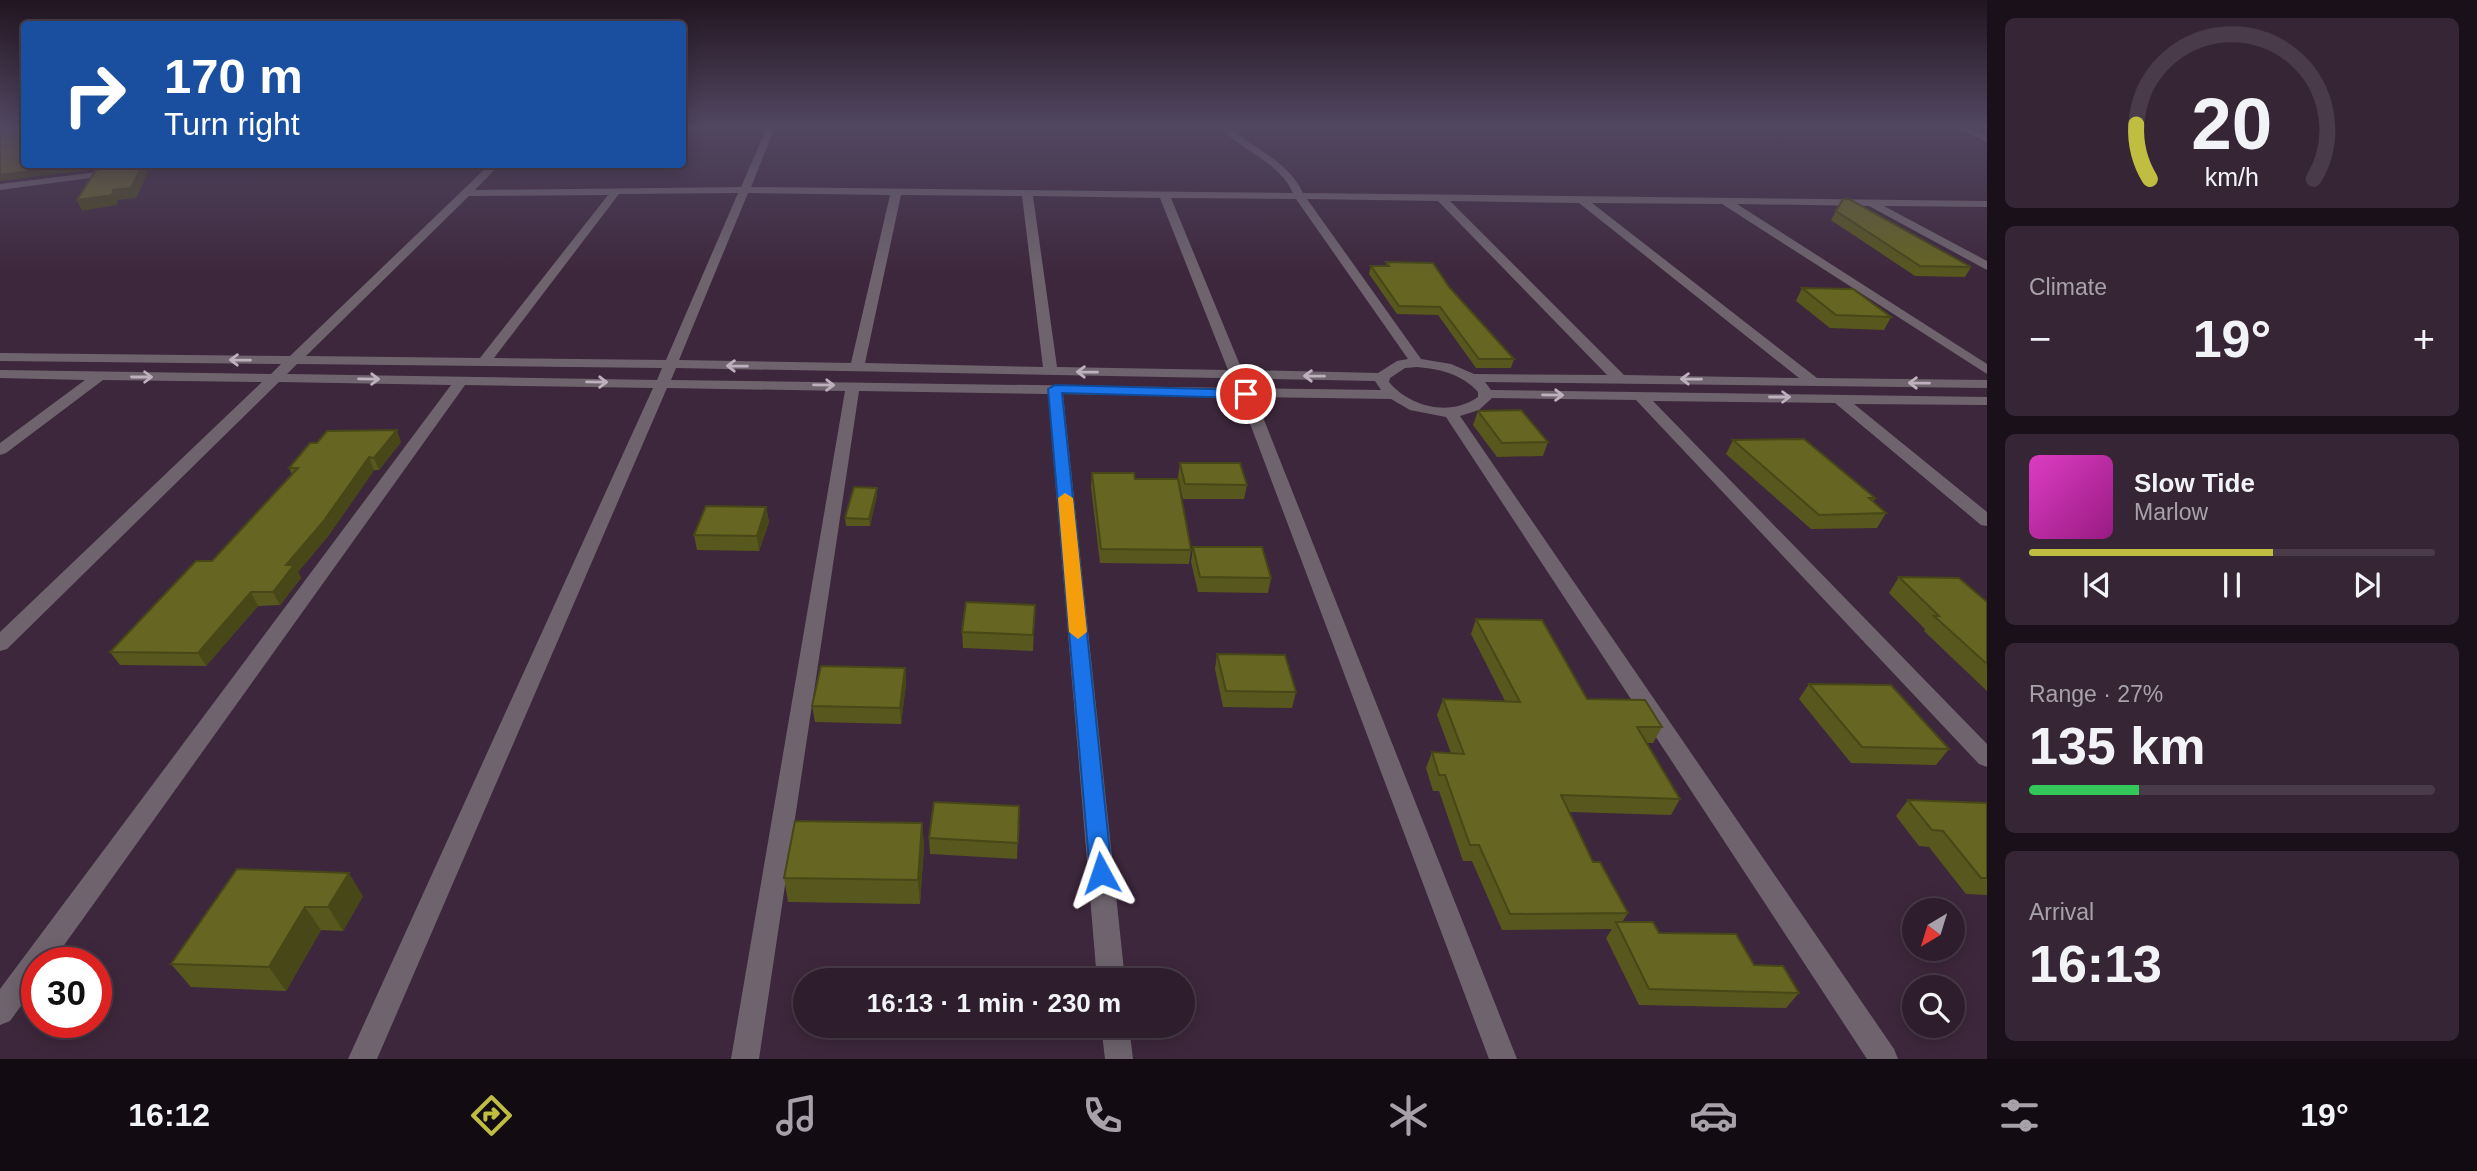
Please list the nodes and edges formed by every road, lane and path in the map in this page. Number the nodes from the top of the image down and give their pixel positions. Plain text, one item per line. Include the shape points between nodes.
1 (88, 176) edge
2 (484, 176) edge
3 (751, 176) edge
4 (1289, 176) edge
5 (0, 187) edge
6 (745, 190) junction
7 (616, 191) junction
8 (469, 192) junction
9 (896, 192) junction
10 (1027, 193) junction
11 (1164, 194) junction
12 (1299, 196) junction
13 (1440, 197) junction
14 (1581, 199) junction
15 (1723, 200) junction
16 (1870, 202) junction
17 (1987, 204) edge
18 (1987, 266) edge
19 (0, 357) edge
20 (295, 361) junction
21 (483, 363) junction
22 (1417, 363) junction
23 (671, 364) junction
24 (1987, 370) edge
25 (0, 374) edge
26 (98, 377) junction
27 (855, 377) junction
28 (1383, 377) junction
29 (275, 378) junction
30 (1472, 378) junction
31 (1619, 379) junction
32 (462, 380) junction
33 (1053, 380) junction
34 (1812, 381) junction
35 (663, 382) junction
36 (1241, 384) junction
37 (1987, 384) edge
38 (1485, 394) junction
39 (1393, 395) junction
40 (1640, 396) junction
41 (1838, 398) junction
42 (1987, 401) edge
43 (1450, 412) junction
44 (0, 450) edge
45 (1987, 521) edge
46 (0, 644) edge
47 (1987, 758) edge
48 (1110, 968) edge
49 (0, 1012) edge
50 (1116, 1038) edge
51 (362, 1059) edge
52 (745, 1059) edge
53 (1119, 1059) edge
54 (1503, 1059) edge
55 (1884, 1059) edge

1 - 5 street
2 - 8 street
3 - 6 street
4 - 12 street
6 - 7 street
6 - 9 street
6 - 23 street
7 - 8 street
7 - 21 street
8 - 20 street
9 - 10 street
9 - 27 street
10 - 11 street
10 - 33 street
11 - 12 street
11 - 36 street
12 - 13 street
12 - 22 street
13 - 14 street
13 - 31 street
14 - 15 street
14 - 34 street
15 - 16 street
15 - 24 street
16 - 17 street
16 - 18 street
20 -> 19 street
20 - 21 street
20 - 29 street
21 - 23 street
22 - 28 street via 1390,368
22 - 30 street via 1452,368
27 -> 23 street
23 - 35 street
25 - 26 street
26 -> 29 street
26 - 44 street
27 - 33 street
35 -> 27 street
27 - 52 street
28 -> 36 street
28 - 39 street
29 -> 32 street
29 - 46 street
30 - 31 street
30 - 38 street
34 -> 31 street
32 -> 35 street
32 - 49 street
33 - 36 street
36 -> 33 street
33 - 48 street
37 -> 34 street
35 - 51 street
36 - 39 street
36 - 54 street
38 -> 40 street
38 - 43 street via 1478,406
39 - 43 street via 1413,406
40 -> 41 street
40 - 47 street
41 - 42 street
41 - 45 street
43 - 55 street
50 - 53 street

